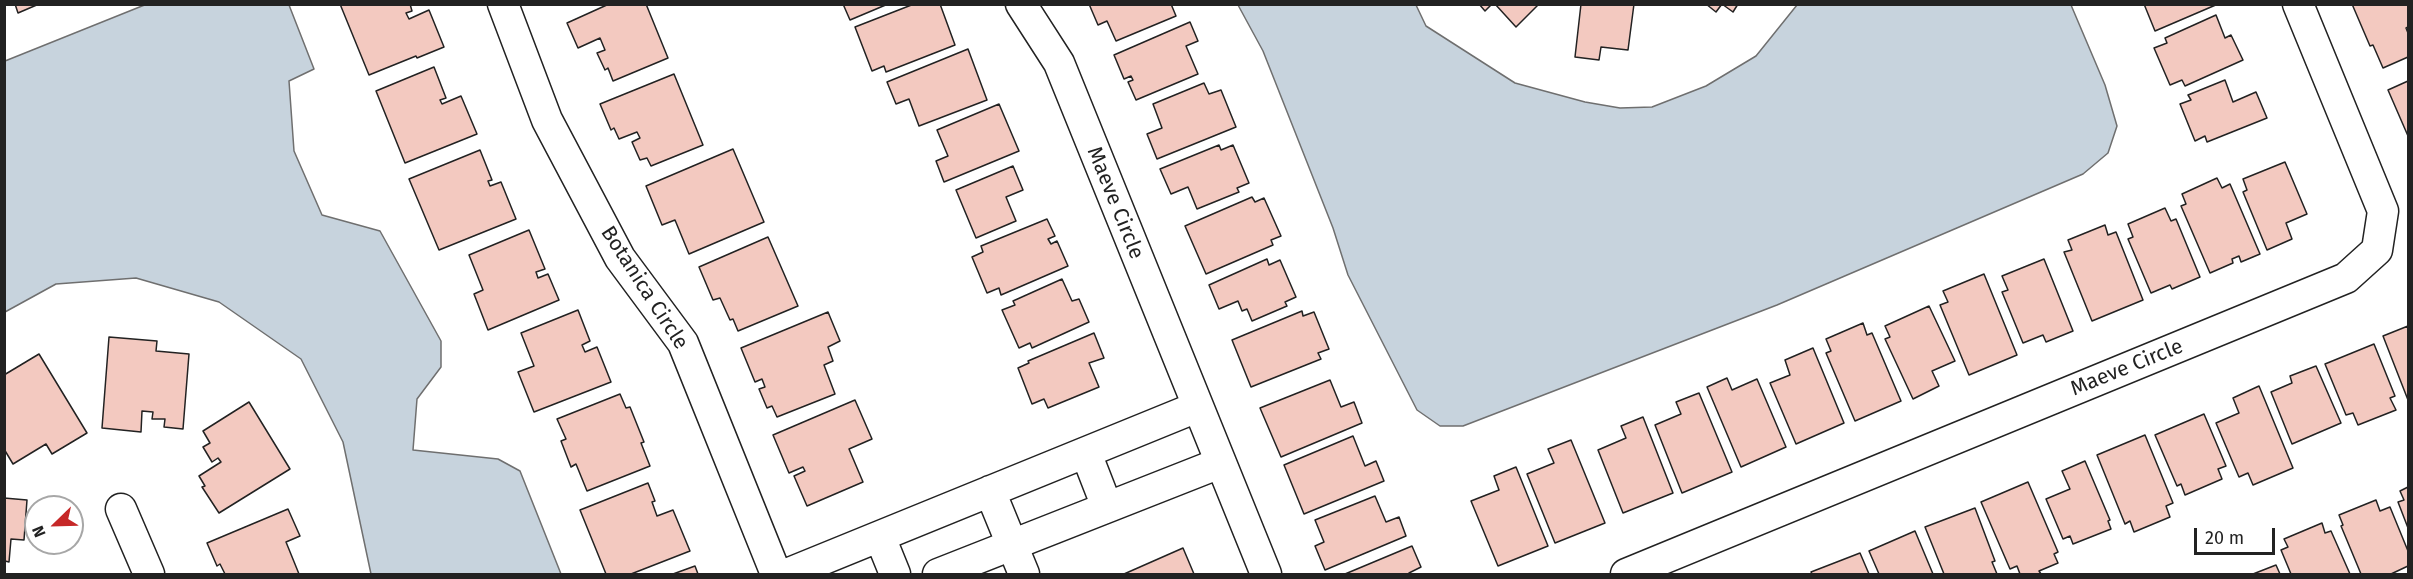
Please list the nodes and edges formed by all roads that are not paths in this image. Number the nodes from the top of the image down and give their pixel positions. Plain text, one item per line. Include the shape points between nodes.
1 (504, 4) edge
2 (1021, 4) edge
3 (2298, 4) edge
4 (1197, 407) junction
5 (1086, 453) junction
6 (1220, 463) junction
7 (990, 491) junction
8 (1107, 507) junction
9 (121, 509) dead end
10 (880, 537) junction
11 (1012, 544) junction
12 (149, 574) edge
13 (776, 574) edge
14 (787, 574) edge
15 (895, 574) edge
16 (938, 574) edge
17 (1024, 574) edge
18 (1266, 574) edge
19 (1626, 574) edge

1 - 13 street, Botanica Circle via 547,120 620,258 683,343
2 - 4 street, Maeve Circle via 1059,63
3 - 19 street, Maeve Circle via 2383,211 2377,250 2346,278
4 - 5 street
4 - 6 street, Maeve Circle
5 - 7 street
5 - 8 street
6 - 8 street
6 - 18 street, Maeve Circle
7 - 10 street
7 - 11 street
8 - 11 street
9 - 12 street
10 - 14 street
10 - 15 street
11 - 16 street
11 - 17 street

